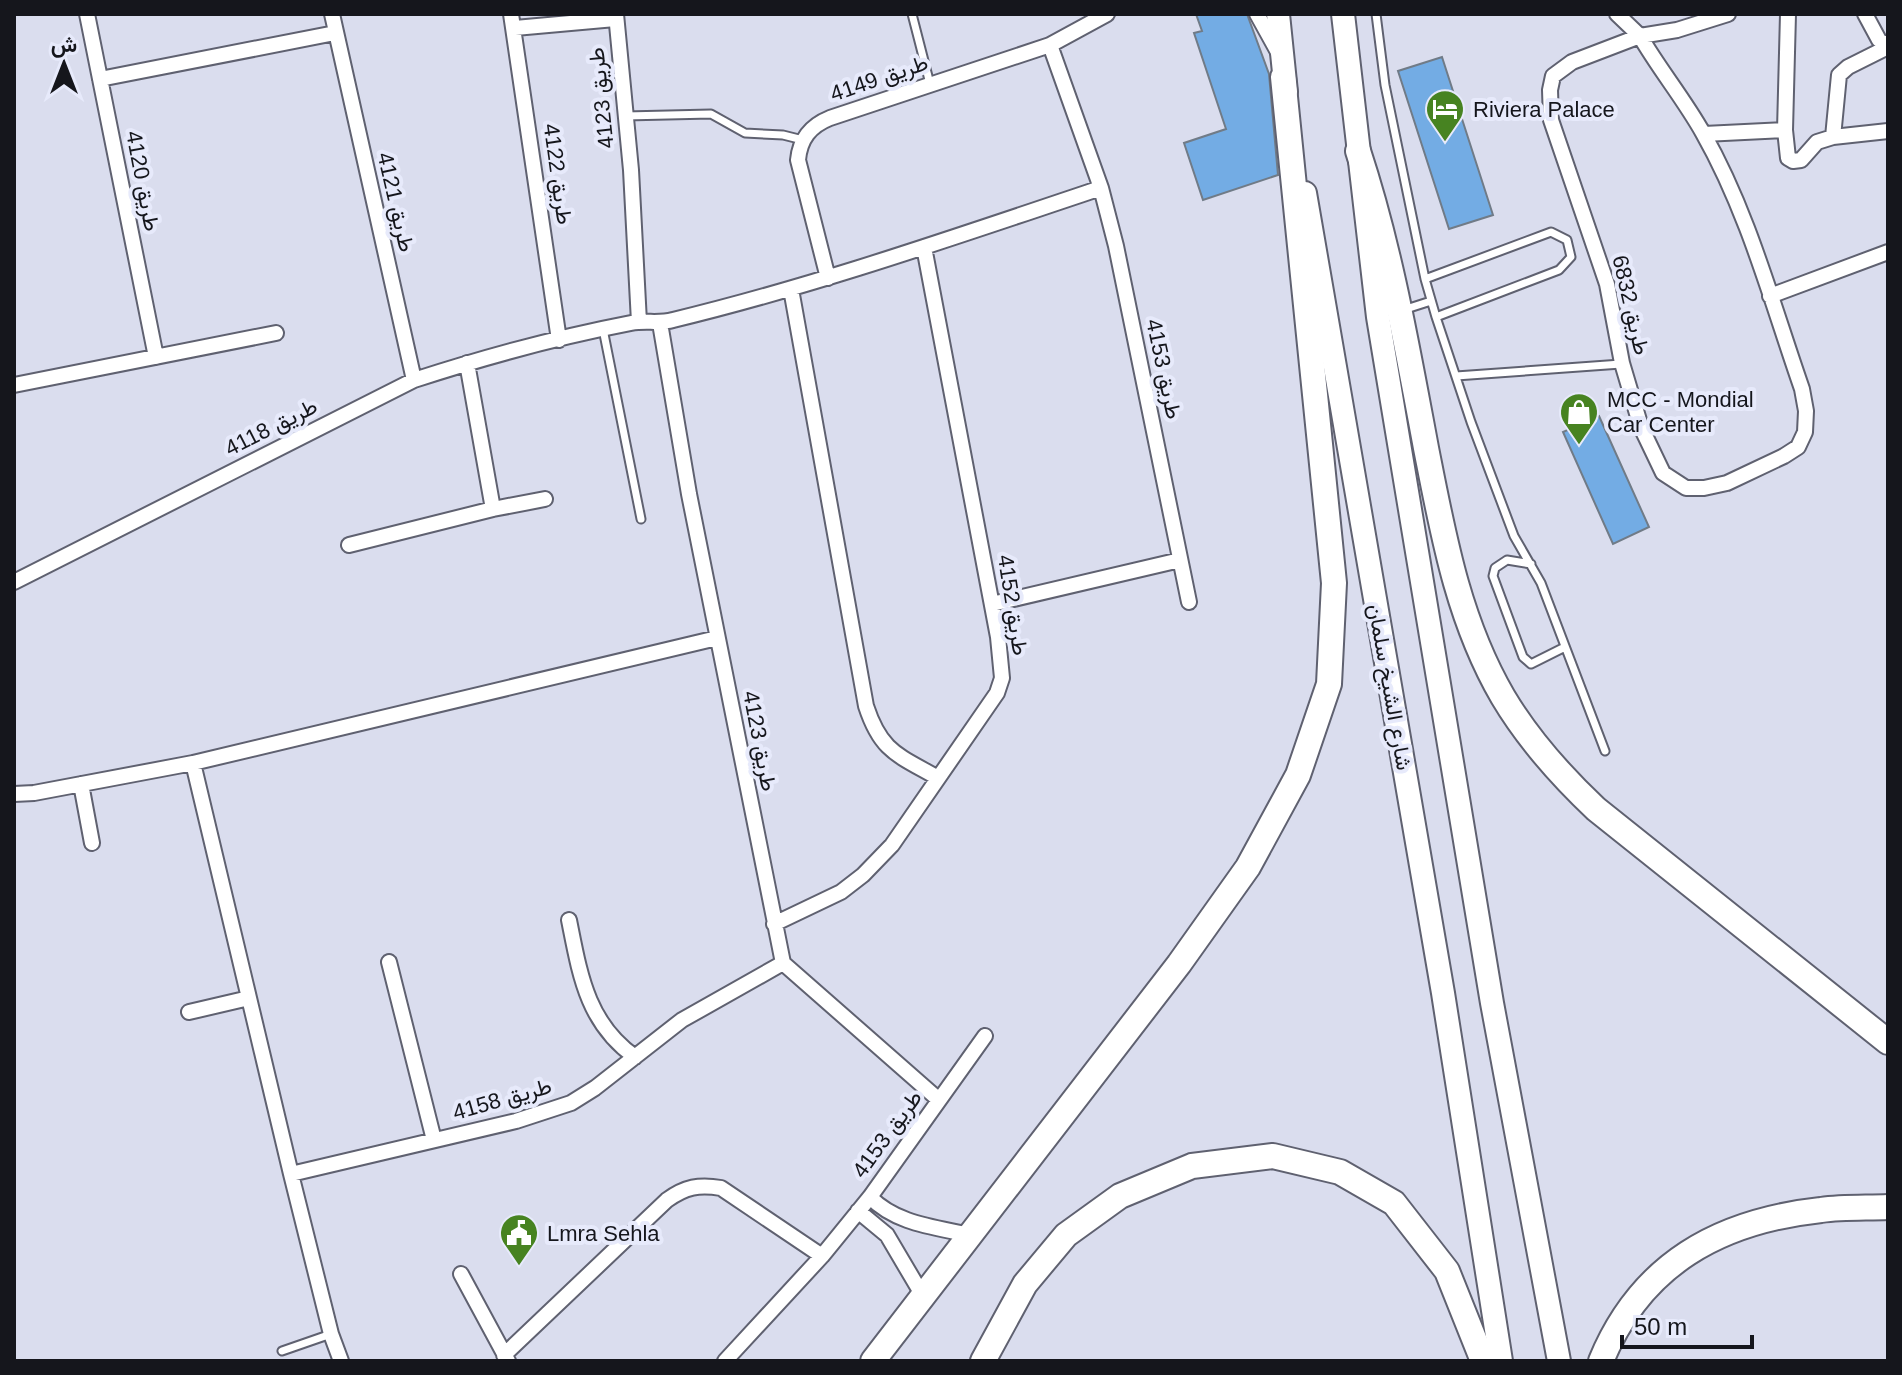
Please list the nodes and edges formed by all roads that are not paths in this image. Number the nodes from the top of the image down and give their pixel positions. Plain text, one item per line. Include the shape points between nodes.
1 (87, 14) edge
2 (332, 14) edge
3 (912, 14) edge
4 (1107, 14) edge
5 (1257, 14) edge
6 (1278, 14) edge
7 (1343, 14) edge
8 (1376, 14) edge
9 (1617, 14) edge
10 (1728, 14) edge
11 (1788, 14) edge
12 (1865, 14) edge
13 (616, 17) edge
14 (513, 21) edge
15 (335, 33) junction
16 (1640, 36) junction
17 (1050, 45) junction
18 (1888, 46) edge
19 (1282, 68) junction
20 (100, 79) junction
21 (930, 84) junction
22 (625, 116) junction
23 (1785, 130) junction
24 (1888, 131) edge
25 (1704, 134) junction
26 (1833, 137) junction
27 (803, 140) junction
28 (1358, 151) joint
29 (1101, 188) junction
30 (924, 247) junction
31 (1888, 252) edge
32 (828, 278) junction
33 (1425, 279) junction
34 (791, 289) junction
35 (1770, 296) junction
36 (1431, 301) junction
37 (1389, 314) junction
38 (1436, 317) junction
39 (639, 322) junction
40 (660, 323) junction
41 (603, 329) junction
42 (276, 333) dead end
43 (559, 340) junction
44 (156, 357) junction
45 (467, 363) junction
46 (1622, 363) junction
47 (1456, 376) junction
48 (414, 380) junction
49 (14, 385) edge
50 (545, 499) dead end
51 (493, 509) junction
52 (641, 519) dead end
53 (349, 545) dead end
54 (1180, 560) junction
55 (1531, 564) junction
56 (14, 582) edge
57 (1189, 602) dead end
58 (992, 604) junction
59 (717, 638) junction
60 (1565, 647) junction
61 (1605, 751) dead end
62 (193, 763) junction
63 (938, 778) junction
64 (81, 784) junction
65 (14, 794) edge
66 (92, 843) dead end
67 (569, 920) dead end
68 (774, 924) junction
69 (389, 962) dead end
70 (783, 963) junction
71 (249, 998) junction
72 (189, 1012) dead end
73 (985, 1036) dead end
74 (1888, 1042) edge
75 (635, 1057) junction
76 (939, 1100) junction
77 (434, 1140) junction
78 (291, 1174) junction
79 (870, 1197) junction
80 (1888, 1207) edge
81 (858, 1211) junction
82 (970, 1235) junction
83 (822, 1256) junction
84 (461, 1274) dead end
85 (923, 1296) junction
86 (331, 1334) junction
87 (282, 1351) dead end
88 (506, 1358) edge
89 (341, 1361) edge
90 (725, 1361) edge
91 (873, 1361) edge
92 (983, 1361) edge
93 (1483, 1361) edge
94 (1501, 1361) edge
95 (1559, 1361) edge
96 (1601, 1361) edge

1 - 20 street, طريق 4120
2 - 15 street, طريق 4121
3 - 21 lane
4 - 17 street, طريق 4149
5 - 19 street
6 - 19 main road, شارع الشيخ سلمان
7 - 28 main road
8 - 33 lane via 1385,85
9 - 16 street
10 - 16 street
11 - 23 street
12 - 18 street
13 - 14 street
13 - 22 street, طريق 4123
14 - 43 street, طريق 4122
15 - 20 street
15 - 48 street, طريق 4121
16 - 25 street, طريق 6832
16 - 46 street, طريق 6832 via 1572,62 1553,76 1550,90 1551,120 1607,284
17 - 21 street, طريق 4149
17 - 29 street, طريق 4153
18 - 26 street via 1839,75
19 - 82 highway via 1334,583 1329,684 1298,775 1248,867
19 - 94 main road, شارع الشيخ سلمان
20 - 44 street, طريق 4120
21 - 27 street, طريق 4149 via 819,123
22 - 27 lane via 711,114 745,133
22 - 39 street, طريق 4123
23 - 25 street
23 - 26 street via 1788,158 1793,161
24 - 26 street
25 - 35 street, طريق 6832 via 1743,217
27 - 32 street via 800,171
28 - 37 highway via 1386,242
29 - 30 street
29 - 54 street, طريق 4153
30 - 32 street
30 - 58 street, طريق 4152
31 - 35 street
32 - 34 street
33 - 36 lane
33 - 38 lane via 1551,232 1571,248 1567,265 1559,270
34 - 40 street
34 - 63 street via 866,706 879,740
35 - 46 street, طريق 6832 via 1802,389 1805,432 1798,447 1741,476 1686,488 1663,473 1641,427
36 - 37 lane
36 - 38 lane
37 - 74 highway via 1453,577 1487,666 1518,720 1596,809
37 - 95 main road via 1492,1003
38 - 47 lane
39 - 40 street
39 - 41 street
40 - 59 street, طريق 4123
41 - 43 street
41 - 52 lane
42 - 44 street
43 - 45 street, طريق 4118
44 - 49 street
45 - 48 street, طريق 4118
45 - 51 street
46 - 47 lane
47 - 55 lane via 1514,536
48 - 56 street, طريق 4118
50 - 51 street
51 - 53 street
54 - 57 street, طريق 4153
54 - 58 street
55 - 60 lane
55 - 60 lane via 1507,560 1493,576 1523,657 1537,663
58 - 63 street, طريق 4152 via 1002,678
59 - 62 street
59 - 68 street, طريق 4123
60 - 61 lane
62 - 64 street
62 - 71 street
63 - 68 street, طريق 4152 via 892,845 863,875 841,892
64 - 65 street
64 - 66 street
67 - 75 street via 579,969 603,1028
68 - 70 street, طريق 4123
69 - 77 street
70 - 75 street, طريق 4158 via 704,1006
70 - 76 street
71 - 72 street
71 - 78 street
73 - 76 street, طريق 4153
75 - 77 street, طريق 4158 via 571,1103
76 - 79 street, طريق 4153
77 - 78 street, طريق 4158
78 - 86 street
79 - 81 street, طريق 4153
79 - 82 street via 901,1219
80 - 96 highway via 1821,1210 1765,1220 1702,1243 1664,1269 1622,1319
81 - 83 street, طريق 4153
81 - 85 street via 887,1235
82 - 85 highway
83 - 88 street via 721,1188 692,1186 667,1200
83 - 90 street, طريق 4153
84 - 88 street
85 - 91 highway
86 - 87 lane
86 - 89 street
92 - 93 highway via 1025,1284 1066,1235 1120,1196 1192,1166 1273,1156 1340,1172 1394,1203 1447,1271

